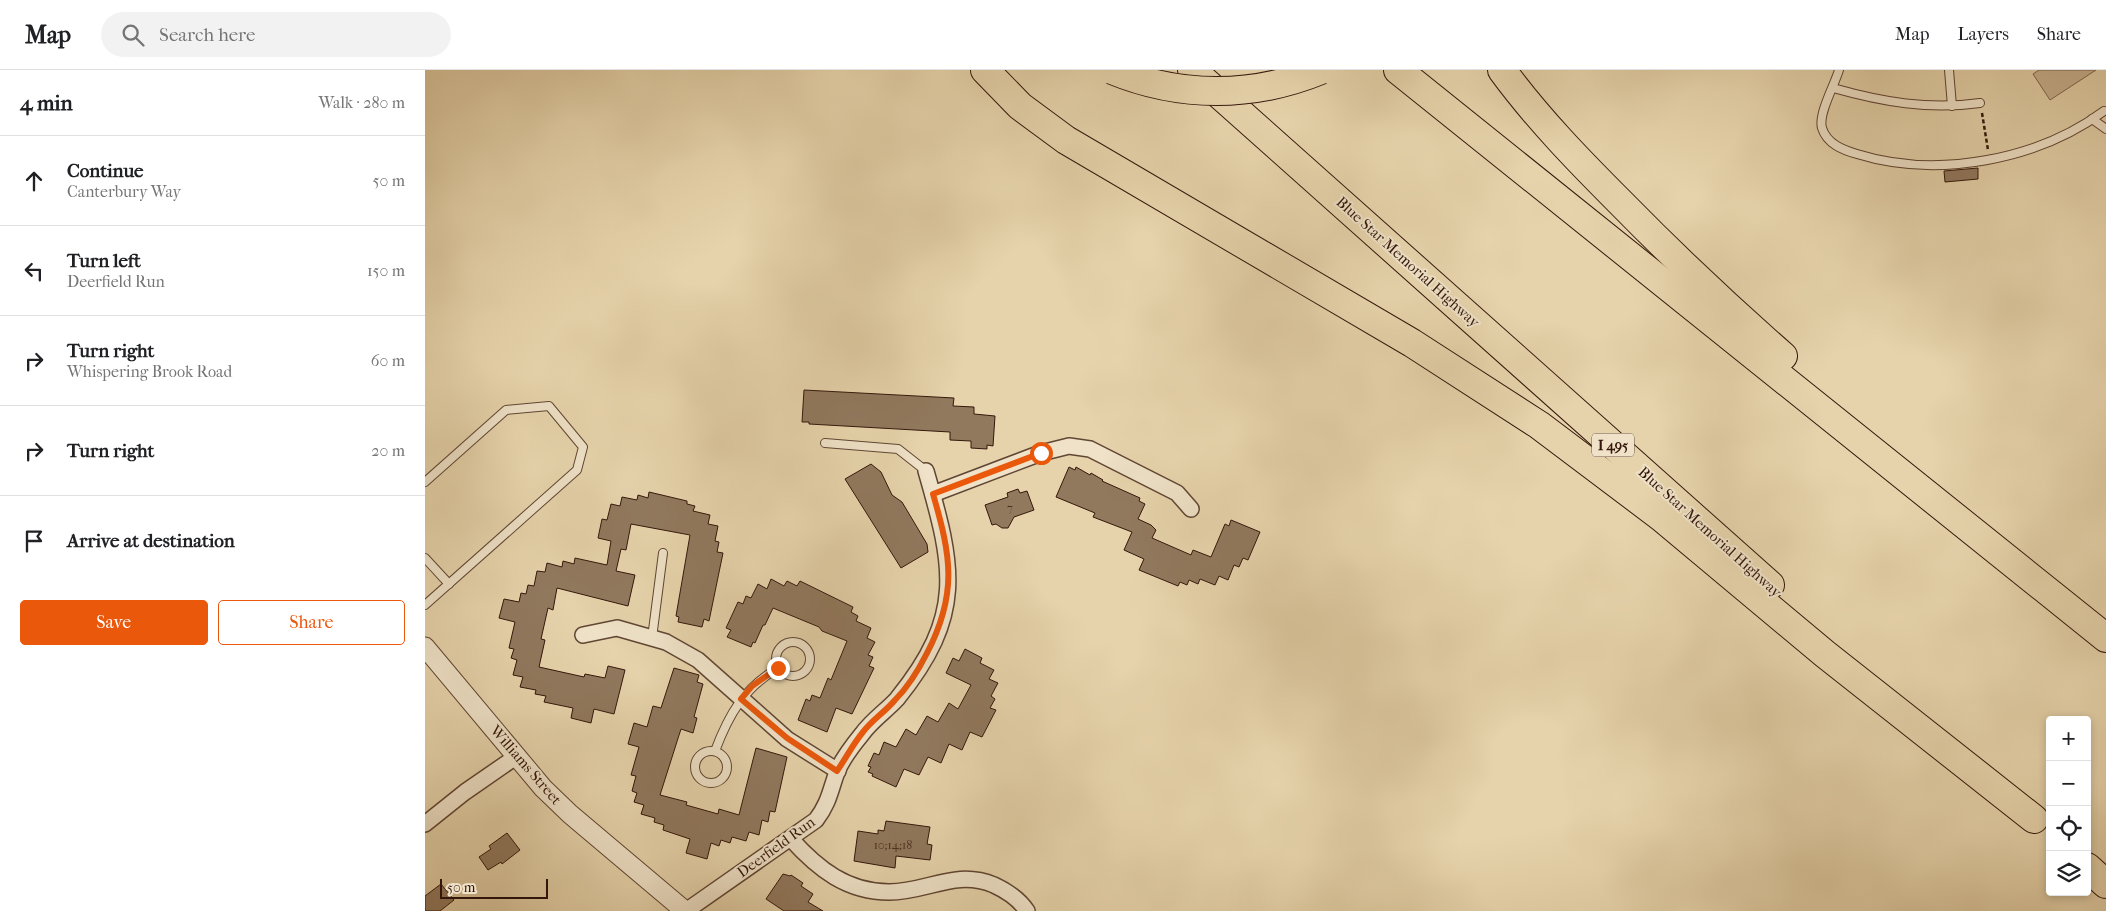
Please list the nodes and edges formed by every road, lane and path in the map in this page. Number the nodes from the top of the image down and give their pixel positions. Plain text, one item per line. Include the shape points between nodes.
1 (985, 70) edge
2 (1112, 70) edge
3 (1192, 70) edge
4 (1321, 70) edge
5 (1398, 70) edge
6 (1503, 70) edge
7 (1839, 70) edge
8 (1949, 70) edge
9 (1833, 88) junction
10 (1980, 103) dead end
11 (1952, 106) junction
12 (2104, 111) dead end
13 (2092, 120) junction
14 (2106, 129) edge
15 (825, 443) dead end
16 (926, 471) joint
17 (425, 482) edge
18 (933, 494) junction
19 (1191, 509) dead end
20 (663, 553) dead end
21 (425, 558) edge
22 (449, 584) junction
23 (425, 605) edge
24 (2069, 608) junction
25 (583, 635) dead end
26 (652, 638) junction
27 (2106, 638) edge
28 (425, 646) edge
29 (778, 668) junction
30 (741, 699) junction
31 (715, 751) junction
32 (517, 756) junction
33 (837, 771) junction
34 (425, 824) edge
35 (2042, 826) edge
36 (791, 839) junction
37 (2091, 871) edge
38 (2106, 884) edge
39 (686, 911) edge
40 (1027, 911) edge

1 - 35 highway via 1015,102 1066,140 1429,353 1568,445
2 - 4 highway, bridge via 1158,86 1210,91 1278,85
3 - 35 highway, Blue Star Memorial Highway / I 495
5 - 24 highway
6 - 24 highway via 1558,139 1697,279
7 - 9 lane
8 - 11 lane
9 - 11 lane via 1893,103
9 - 13 lane via 1821,121 1827,136 1834,144 1851,152 1890,161 1947,164 1989,158 2046,142
10 - 11 lane
12 - 13 lane
13 - 14 lane
15 - 16 lane via 898,449
16 - 18 street, Deerfield Run
17 - 22 lane via 506,410 549,406 583,447 577,470
18 - 19 street via 1041,453 1069,446 1090,449 1177,493
18 - 33 street, Deerfield Run via 949,562 947,600 940,625 906,687 863,732
20 - 26 lane
21 - 22 lane
22 - 23 lane
24 - 27 highway
25 - 26 street via 617,628
26 - 30 street via 698,660
28 - 32 street, Williams Street
29 - 29 lane via 776,654 783,645 794,642 808,651 809,662 799,675 788,676
29 - 30 lane via 752,686
30 - 31 lane
30 - 33 street via 787,738
31 - 31 lane via 726,761 727,771 717,782 707,782 698,776 695,765 700,756
32 - 34 street
32 - 39 street, Williams Street via 570,814
33 - 36 street, Deerfield Run via 827,806 816,820
36 - 39 street, Deerfield Run
36 - 40 street via 812,863 832,878 857,886 887,892 961,878 977,879 1007,891
37 - 38 highway

